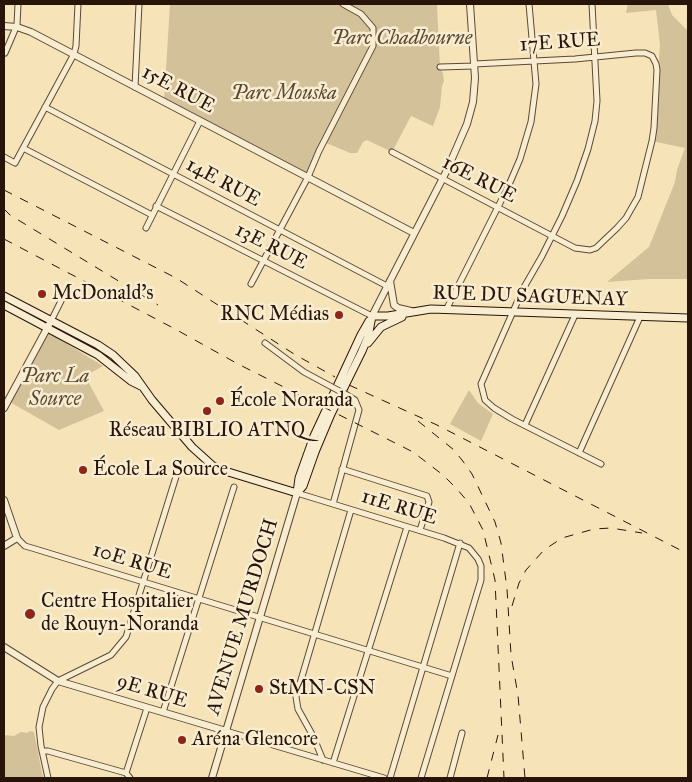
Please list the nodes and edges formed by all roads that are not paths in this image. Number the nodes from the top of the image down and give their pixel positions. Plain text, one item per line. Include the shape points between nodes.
1 (18, 4) edge
2 (78, 4) edge
3 (139, 4) edge
4 (343, 4) edge
5 (470, 4) edge
6 (529, 4) edge
7 (592, 4) edge
8 (4, 26) edge
9 (17, 27) junction
10 (5, 53) dead end
11 (74, 54) junction
12 (649, 55) joint
13 (595, 56) junction
14 (535, 60) junction
15 (474, 65) junction
16 (440, 67) dead end
17 (135, 87) junction
18 (45, 107) junction
19 (200, 120) junction
20 (23, 148) junction
21 (392, 152) dead end
22 (4, 158) edge
23 (173, 174) junction
24 (308, 177) junction
25 (442, 178) junction
26 (156, 206) junction
27 (497, 207) junction
28 (152, 215) junction
29 (146, 228) dead end
30 (280, 230) junction
31 (414, 233) junction
32 (553, 235) junction
33 (264, 260) junction
34 (390, 280) junction
35 (251, 284) dead end
36 (387, 286) junction
37 (67, 289) dead end
38 (4, 296) edge
39 (4, 305) edge
40 (446, 310) junction
41 (419, 311) junction
42 (512, 313) junction
43 (575, 315) junction
44 (372, 316) junction
45 (640, 317) junction
46 (688, 318) edge
47 (49, 324) junction
48 (265, 344) dead end
49 (360, 356) junction
50 (4, 408) edge
51 (525, 425) junction
52 (580, 453) junction
53 (601, 464) dead end
54 (179, 468) dead end
55 (342, 469) junction
56 (234, 487) dead end
57 (297, 493) junction
58 (4, 500) edge
59 (333, 504) junction
60 (351, 510) junction
61 (407, 527) junction
62 (420, 530) junction
63 (18, 538) junction
64 (460, 543) junction
65 (4, 546) edge
66 (144, 582) junction
67 (199, 599) junction
68 (261, 617) junction
69 (314, 633) junction
70 (4, 647) edge
71 (369, 650) junction
72 (423, 667) junction
73 (452, 676) junction
74 (58, 681) junction
75 (147, 708) junction
76 (163, 712) junction
77 (226, 731) junction
78 (462, 733) dead end
79 (42, 751) junction
80 (323, 760) junction
81 (334, 763) junction
82 (361, 771) junction
83 (128, 776) edge
84 (48, 778) edge
85 (212, 778) edge
86 (359, 778) edge
87 (384, 778) edge
88 (390, 778) edge
89 (421, 778) edge
90 (450, 778) edge

1 - 9 street
2 - 11 street
3 - 17 street
4 - 24 street via 361,14 373,28 373,46
5 - 15 street, AVENUE MURDOCH
6 - 14 street
7 - 13 street
8 - 9 street, 15E RUE
9 - 10 street
9 - 11 street, 15E RUE
11 - 17 street, 15E RUE
11 - 18 street
12 - 13 street, 17E RUE via 636,52
12 - 32 street, 16E RUE via 656,64 654,128 638,197 626,218 596,248 576,248
13 - 14 street, 17E RUE
13 - 32 street via 596,101 592,133 578,181
14 - 15 street, 17E RUE
14 - 27 street via 536,84 531,122 520,158
15 - 16 street, 17E RUE
15 - 25 street, AVENUE MURDOCH via 471,113
17 - 19 street, 15E RUE
18 - 20 street
18 - 23 street, 14E RUE
19 - 23 street
19 - 24 street, 15E RUE
20 - 22 street via 15,163
20 - 28 street
21 - 25 street, 16E RUE
23 - 26 street
23 - 30 street, 14E RUE
24 - 30 street
24 - 31 street, 15E RUE
25 - 27 street, 16E RUE
25 - 31 street, AVENUE MURDOCH
26 - 28 street
26 - 33 street, 13E RUE
27 - 32 street, 16E RUE
27 - 40 street
28 - 29 street
30 - 33 street
30 - 36 street, 14E RUE
31 - 34 street, AVENUE MURDOCH
32 - 42 street
33 - 35 street
33 - 44 street, 13E RUE
34 - 36 street, AVENUE MURDOCH
34 - 41 street via 394,305
36 - 44 street, AVENUE MURDOCH
37 - 47 street
38 - 47 main road
39 - 47 main road
40 - 41 main road, RUE DU SAGUENAY
40 - 42 main road, RUE DU SAGUENAY
41 - 44 main road, RUE DU SAGUENAY
41 - 49 main road via 381,326
42 - 43 main road, RUE DU SAGUENAY
42 - 51 street via 481,384 488,404
43 - 45 main road, RUE DU SAGUENAY
43 - 51 street
44 - 49 main road, AVENUE MURDOCH
44 - 57 main road, AVENUE MURDOCH via 360,335 314,436
45 - 46 main road, RUE DU SAGUENAY
45 - 52 street
47 - 50 street
47 - 57 main road via 143,388 192,447 213,466
48 - 55 street, bridge via 304,372 355,400 359,410
49 - 57 main road, AVENUE MURDOCH via 328,422 304,486
51 - 52 street
52 - 53 street
54 - 66 street
55 - 59 street
55 - 62 street via 427,496 429,502
56 - 67 street
57 - 59 street, 11E RUE
57 - 68 street, AVENUE MURDOCH
58 - 63 street
59 - 60 street, 11E RUE
60 - 61 street, 11E RUE
60 - 69 street
61 - 62 street, 11E RUE
61 - 71 street
62 - 64 street, 11E RUE
63 - 65 street
63 - 66 street, 10E RUE via 25,546
64 - 72 street
64 - 73 street, 11E RUE via 472,551 481,566 481,580
66 - 67 street, 10E RUE
66 - 74 street via 126,637 116,650 102,661
67 - 68 street, 10E RUE
67 - 76 street
68 - 69 street, 10E RUE
68 - 77 street, AVENUE MURDOCH
69 - 71 street, 10E RUE
69 - 80 street via 296,697 298,709
70 - 74 street, 9E RUE
71 - 72 street, 10E RUE
71 - 81 street
72 - 73 street, 10E RUE
72 - 88 street
73 - 89 street
74 - 75 street, 9E RUE
74 - 79 street via 40,717
75 - 76 street, 9E RUE
75 - 83 street
76 - 77 street, 9E RUE
77 - 80 street, 9E RUE
77 - 85 street, AVENUE MURDOCH
78 - 90 street
79 - 83 street
79 - 84 street
80 - 81 street, 9E RUE
81 - 82 street, 9E RUE
82 - 86 street
82 - 87 street, 9E RUE

